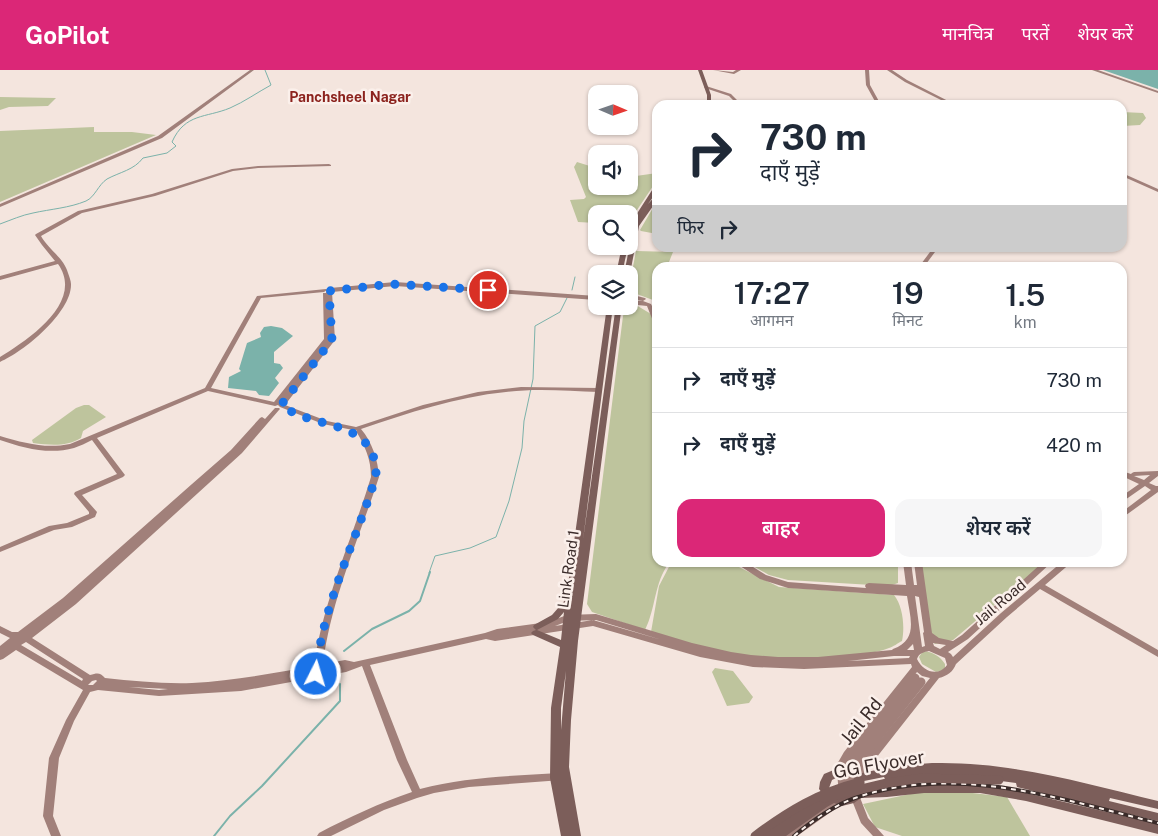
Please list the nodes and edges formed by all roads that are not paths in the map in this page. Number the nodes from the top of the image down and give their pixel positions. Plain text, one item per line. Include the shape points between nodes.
1 (250, 70) edge
2 (698, 70) edge
3 (715, 70) edge
4 (739, 70) edge
5 (866, 70) edge
6 (889, 70) edge
7 (1096, 70) edge
8 (913, 76) dead end
9 (916, 86) junction
10 (706, 87) junction
11 (1158, 91) edge
12 (705, 100) edge
13 (709, 100) edge
14 (735, 100) edge
15 (876, 100) edge
16 (944, 100) edge
17 (329, 165) dead end
18 (1127, 176) edge
19 (1158, 191) edge
20 (652, 194) edge
21 (652, 203) edge
22 (0, 205) edge
23 (638, 216) edge
24 (928, 252) edge
25 (931, 252) edge
26 (923, 260) joint
27 (58, 262) junction
28 (628, 265) edge
29 (0, 278) edge
30 (328, 290) junction
31 (588, 296) edge
32 (638, 299) edge
33 (638, 302) edge
34 (652, 305) edge
35 (652, 313) edge
36 (610, 315) edge
37 (618, 315) edge
38 (0, 360) edge
39 (208, 389) junction
40 (599, 390) junction
41 (277, 406) junction
42 (355, 430) junction
43 (93, 437) junction
44 (0, 438) edge
45 (1127, 473) edge
46 (1158, 473) edge
47 (1148, 482) junction
48 (1158, 487) edge
49 (1133, 491) junction
50 (1127, 496) edge
51 (1127, 512) edge
52 (0, 550) edge
53 (746, 567) edge
54 (753, 567) edge
55 (908, 567) edge
56 (919, 567) edge
57 (1042, 567) edge
58 (1062, 567) edge
59 (1041, 586) junction
60 (910, 590) junction
61 (921, 591) junction
62 (569, 600) junction
63 (55, 612) junction
64 (571, 621) junction
65 (42, 626) junction
66 (0, 629) edge
67 (537, 630) junction
68 (915, 632) junction
69 (927, 633) junction
70 (16, 639) junction
71 (955, 644) junction
72 (563, 645) junction
73 (38, 646) junction
74 (930, 648) junction
75 (894, 652) junction
76 (942, 652) junction
77 (30, 653) junction
78 (1, 654) edge
79 (1158, 654) edge
80 (365, 663) junction
81 (951, 664) junction
82 (920, 669) junction
83 (317, 671) junction
84 (92, 684) junction
85 (837, 773) junction
86 (560, 777) junction
87 (996, 777) junction
88 (849, 790) junction
89 (418, 794) junction
90 (1158, 806) edge
91 (1158, 810) edge
92 (1158, 817) edge
93 (1158, 829) edge
94 (56, 836) edge
95 (322, 836) edge
96 (566, 836) edge
97 (576, 836) edge
98 (755, 836) edge
99 (766, 836) edge
100 (778, 836) edge
101 (789, 836) edge
102 (879, 836) edge

1 - 22 street via 166,134
2 - 10 main road
2 - 12 main road
3 - 4 street via 734,73
5 - 15 street via 868,85
6 - 9 street
7 - 11 street
8 - 9 street
9 - 16 street
10 - 13 main road
10 - 14 street via 730,95
17 - 27 street via 258,166 232,170 153,195 80,212 38,235
18 - 19 street
20 - 23 main road
21 - 28 main road via 636,226
24 - 26 street
25 - 26 street
27 - 29 street
27 - 38 street via 65,270 68,284 58,312 34,338
30 - 31 street via 395,284
30 - 39 street via 260,297
30 - 41 street via 332,340
32 - 34 street
33 - 35 street via 649,306
36 - 40 main road, Link Road 1
37 - 64 main road, Link Road 1
39 - 41 street
39 - 43 street
40 - 42 street via 496,391 448,400
40 - 62 main road, Link Road 1
41 - 42 street via 338,428
41 - 63 street via 240,452
42 - 83 street via 371,450 376,476 336,588 319,647
43 - 44 street via 72,446 52,449 20,445
43 - 52 street via 121,475 78,494 92,515
45 - 46 street
45 - 47 street
45 - 49 street
46 - 47 street
47 - 48 street
47 - 49 street
48 - 51 street
49 - 50 street
53 - 60 street via 763,577 788,585
54 - 60 street via 787,582
55 - 60 street
56 - 61 street
57 - 71 street, Jail Road
58 - 59 street, Jail Road
59 - 79 street
59 - 81 street, Jail Road
60 - 61 street
60 - 68 street
61 - 69 street
62 - 64 main road, Link Road 1
62 - 67 main road via 555,617
63 - 65 street
63 - 70 street
64 - 67 street
64 - 72 main road, Link Road 1
64 - 75 street via 600,618 719,654 749,658 801,660
64 - 82 street via 602,624 700,654 753,664
64 - 86 main road, Link Road 1
65 - 70 street
65 - 73 street
66 - 70 street
67 - 72 main road
67 - 80 street via 495,638 487,636
68 - 75 street via 905,648
68 - 82 street
69 - 71 street via 937,641
69 - 74 street
70 - 73 street
70 - 77 street
70 - 78 street
71 - 76 street, Jail Road
72 - 86 main road, Link Road 1 via 556,708
73 - 84 street
74 - 76 street
74 - 82 street
75 - 82 street
76 - 81 street
77 - 78 street
77 - 84 street
80 - 83 street via 344,663
80 - 89 street
81 - 82 street, Jail Road via 948,672
82 - 85 street via 847,756
82 - 88 street, Jail Rd, bridge via 851,771
83 - 84 street via 241,688 196,691 159,693
84 - 94 street via 70,720 54,758 48,816
85 - 88 main road via 846,773
85 - 88 main road via 830,774 824,782 824,789
86 - 89 street via 446,788
86 - 96 main road, Link Road 1
86 - 97 main road, Link Road 1
87 - 88 main road, GG Flyover, bridge via 953,772 908,773
87 - 91 main road
87 - 92 main road
88 - 90 main road via 875,774 905,768 978,767
88 - 93 main road via 887,793 933,788 980,789
88 - 98 main road, GG Flyover, bridge via 821,792
88 - 99 main road, GG Flyover, bridge via 824,798
88 - 100 main road
88 - 101 street
88 - 102 street via 864,820
89 - 95 street via 361,815

